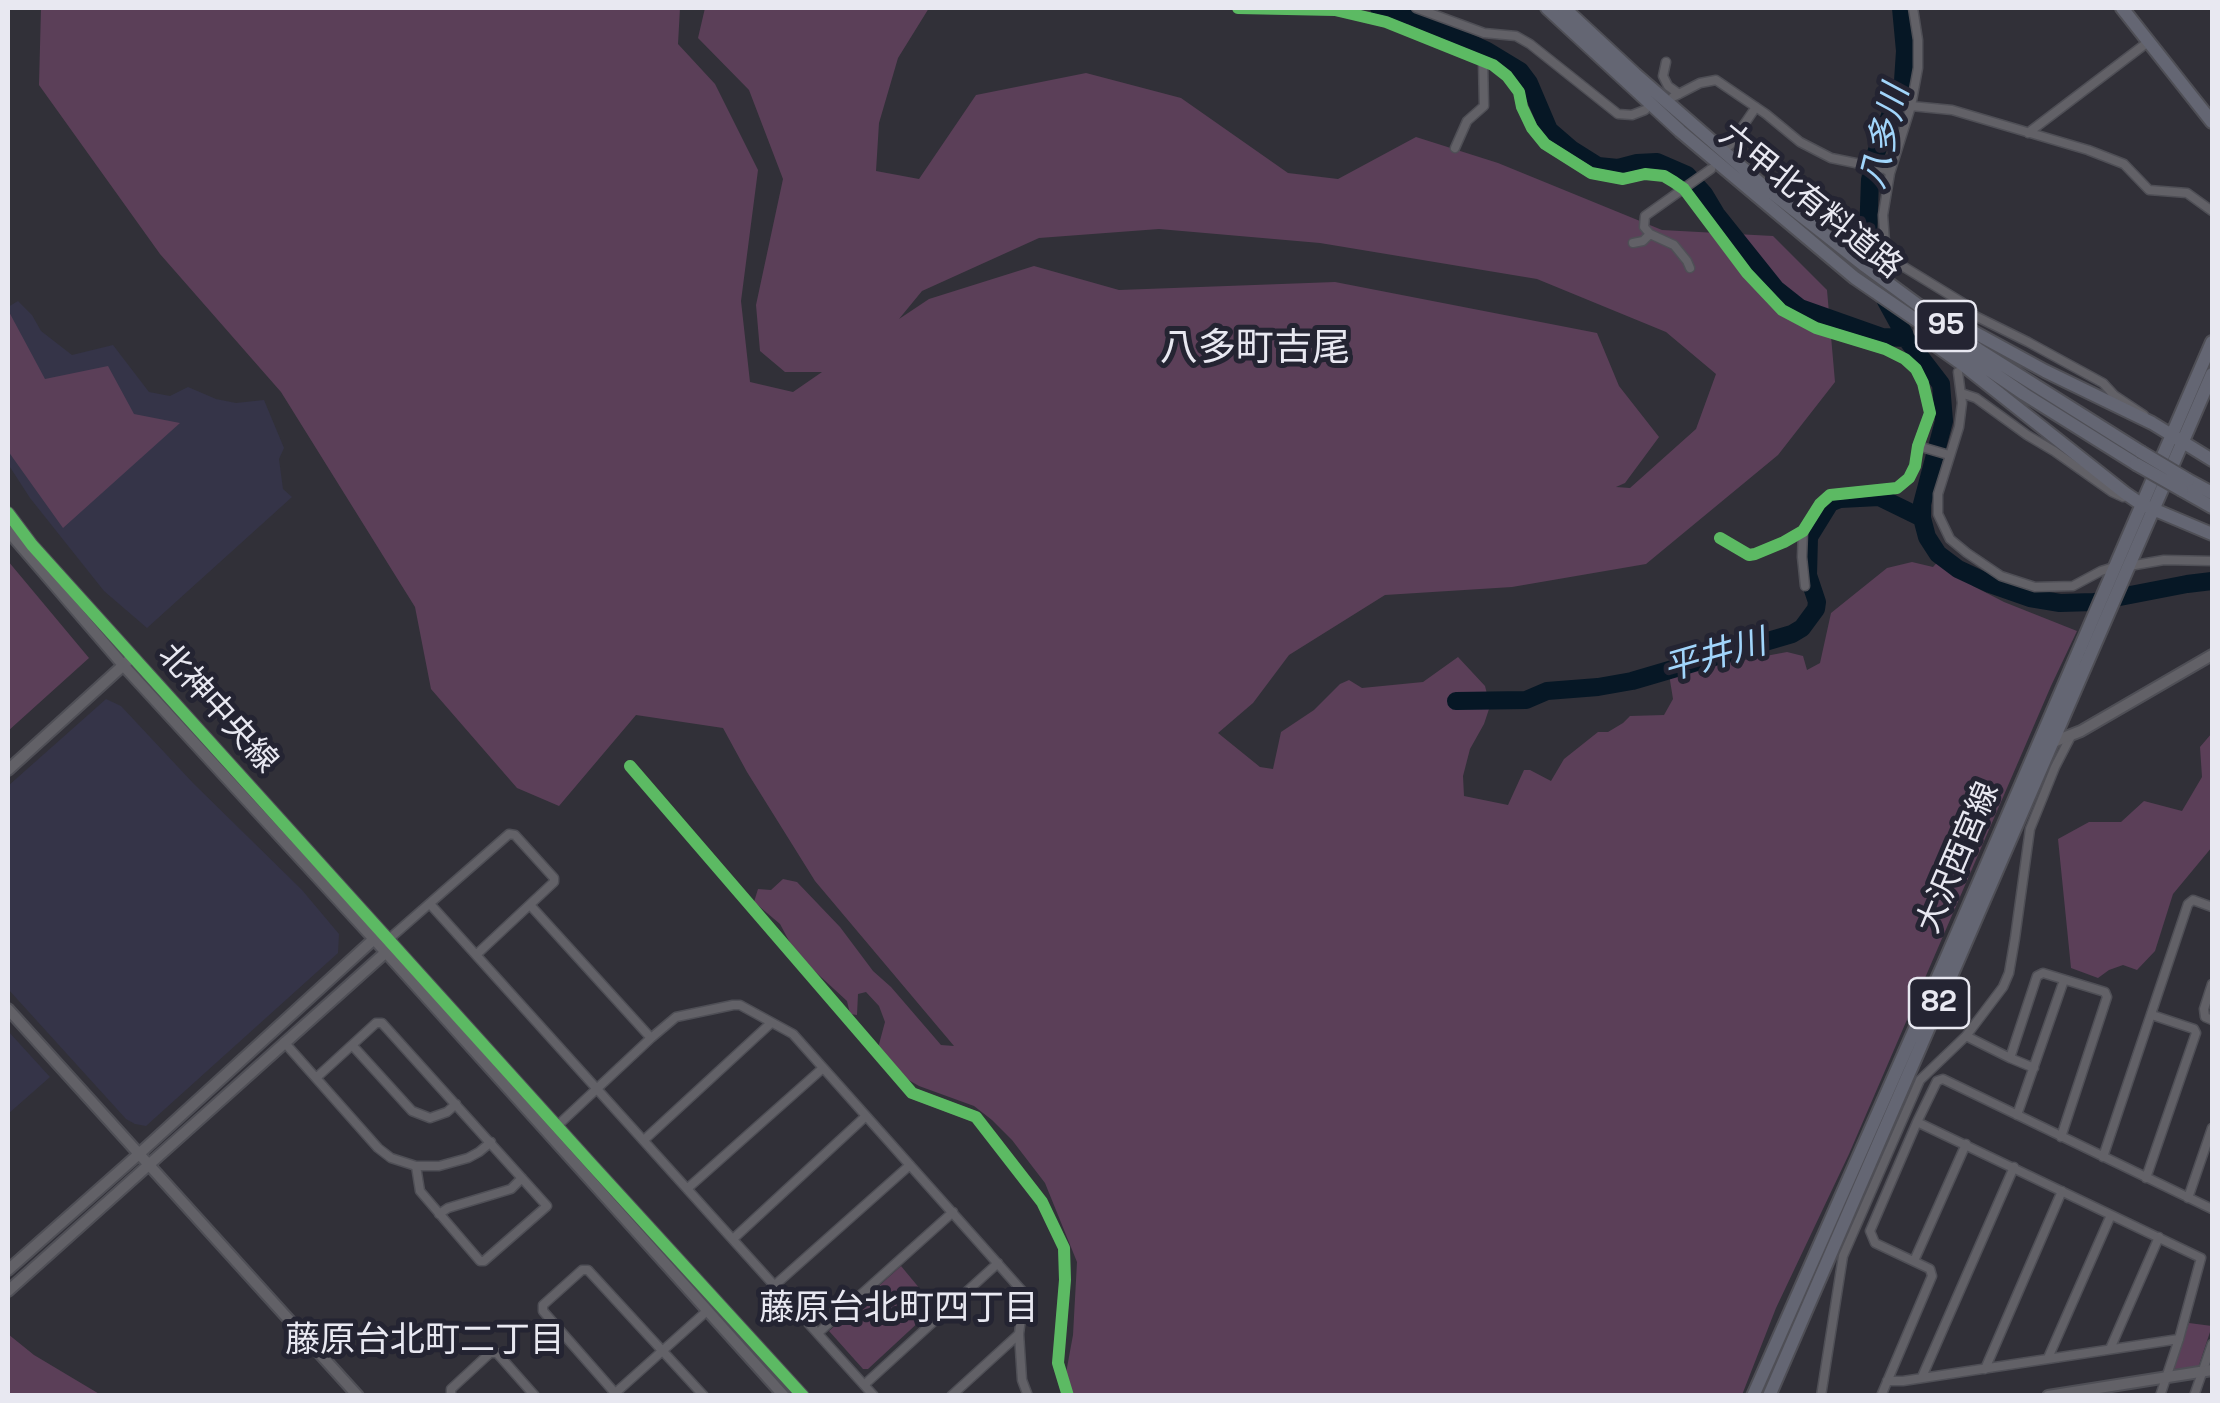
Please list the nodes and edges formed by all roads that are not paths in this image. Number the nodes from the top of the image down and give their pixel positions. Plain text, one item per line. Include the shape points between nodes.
1 (1238, 8) edge
2 (1281, 8) edge
3 (1416, 8) edge
4 (1547, 8) edge
5 (1564, 8) edge
6 (1913, 8) edge
7 (2122, 8) edge
8 (2148, 42) junction
9 (1483, 61) junction
10 (1666, 62) dead end
11 (1911, 106) junction
12 (1756, 107) junction
13 (1644, 110) dead end
14 (2212, 122) edge
15 (2028, 132) junction
16 (1730, 145) dead end
17 (1455, 148) dead end
18 (1710, 169) dead end
19 (1888, 171) junction
20 (1686, 188) junction
21 (2212, 210) edge
22 (1650, 234) junction
23 (1633, 243) dead end
24 (1865, 266) junction
25 (1690, 268) dead end
26 (1897, 308) junction
27 (2212, 342) edge
28 (1958, 372) dead end
29 (2212, 374) edge
30 (1960, 393) junction
31 (2152, 422) junction
32 (2178, 437) junction
33 (1920, 446) junction
34 (1948, 455) junction
35 (2209, 456) edge
36 (2138, 458) junction
37 (2185, 485) junction
38 (2212, 493) edge
39 (2147, 507) junction
40 (2212, 507) edge
41 (8, 514) edge
42 (2186, 524) junction
43 (1803, 530) junction
44 (8, 531) edge
45 (2212, 534) edge
46 (1720, 538) dead end
47 (2212, 542) edge
48 (2212, 561) edge
49 (2123, 568) junction
50 (1805, 586) dead end
51 (2102, 612) junction
52 (2212, 655) edge
53 (128, 661) junction
54 (2070, 736) junction
55 (2053, 742) junction
56 (630, 766) dead end
57 (8, 770) edge
58 (430, 904) junction
59 (530, 906) junction
60 (2212, 907) edge
61 (374, 939) junction
62 (389, 939) junction
63 (385, 953) junction
64 (477, 954) junction
65 (2064, 980) junction
66 (2212, 984) edge
67 (8, 1009) edge
68 (2152, 1016) junction
69 (2212, 1020) edge
70 (772, 1022) junction
71 (1966, 1036) junction
72 (650, 1038) junction
73 (284, 1042) junction
74 (352, 1045) junction
75 (2010, 1058) junction
76 (823, 1068) junction
77 (2034, 1068) junction
78 (316, 1078) junction
79 (598, 1087) junction
80 (456, 1104) junction
81 (2018, 1115) junction
82 (866, 1116) junction
83 (1918, 1122) junction
84 (557, 1126) junction
85 (2212, 1128) edge
86 (2060, 1136) junction
87 (644, 1140) junction
88 (491, 1142) junction
89 (1966, 1144) junction
90 (140, 1153) junction
91 (2103, 1157) junction
92 (150, 1164) junction
93 (910, 1165) junction
94 (416, 1166) junction
95 (2014, 1168) junction
96 (522, 1178) junction
97 (2146, 1178) junction
98 (688, 1188) junction
99 (2062, 1191) junction
100 (2188, 1198) junction
101 (2212, 1209) edge
102 (953, 1212) junction
103 (439, 1214) junction
104 (2110, 1215) junction
105 (2159, 1237) junction
106 (733, 1239) junction
107 (1914, 1262) junction
108 (998, 1264) junction
109 (8, 1270) edge
110 (775, 1285) junction
111 (8, 1292) edge
112 (708, 1310) junction
113 (818, 1333) junction
114 (1019, 1334) junction
115 (2179, 1340) junction
116 (2212, 1344) edge
117 (2110, 1349) junction
118 (663, 1350) junction
119 (2048, 1358) junction
120 (1985, 1369) junction
121 (2207, 1371) edge
122 (2166, 1376) junction
123 (1922, 1377) junction
124 (1887, 1381) junction
125 (864, 1385) junction
126 (614, 1394) edge
127 (358, 1396) edge
128 (451, 1396) edge
129 (535, 1396) edge
130 (704, 1396) edge
131 (784, 1396) edge
132 (803, 1396) edge
133 (874, 1396) edge
134 (950, 1396) edge
135 (1028, 1396) edge
136 (1068, 1396) edge
137 (1754, 1396) edge
138 (1769, 1396) edge
139 (1821, 1396) edge
140 (1882, 1396) edge
141 (2048, 1396) edge
142 (2160, 1396) edge
143 (2194, 1396) edge

1 - 2 street
2 - 9 street via 1335,10 1386,22
3 - 13 street via 1484,33 1516,36 1618,114
4 - 26 main road, 六甲北有料道路 / 95 via 1680,131
5 - 24 main road, 六甲北有料道路 / 95 via 1761,184
6 - 11 street via 1918,68
7 - 8 main road
8 - 14 main road
8 - 15 street
9 - 17 street via 1484,106 1467,121
9 - 20 street via 1507,76 1532,128 1572,163 1609,178 1664,176
10 - 12 street via 1663,76 1676,96 1716,80
11 - 15 street
11 - 19 street
12 - 16 street
12 - 19 street via 1830,158
15 - 21 street via 2124,164 2149,190 2187,193
18 - 20 street
19 - 31 street via 1886,256 1962,302 1963,315 2102,383
20 - 22 street via 1645,216
20 - 33 street via 1782,310 1885,349 1916,369 1930,412
22 - 23 street
22 - 25 street via 1674,245
24 - 31 main road via 1987,341
24 - 36 main road, 六甲北有料道路 / 95
26 - 36 main road, 六甲北有料道路 / 95 via 2024,394
26 - 39 main road
27 - 32 main road, 大沢西宮線 / 82
28 - 30 street
29 - 32 main road, 大沢西宮線 / 82
30 - 34 street via 1960,427
30 - 39 street via 2112,492
31 - 32 main road
32 - 35 main road
32 - 39 main road, 大沢西宮線 / 82
33 - 34 street
33 - 43 street via 1909,478 1896,488 1830,496
34 - 49 street via 1938,514 1950,538 2002,576 2035,586 2073,586
36 - 37 main road, 六甲北有料道路 / 95, bridge
37 - 38 main road, 六甲北有料道路 / 95
37 - 40 main road, 六甲北有料道路 / 95
39 - 42 main road
39 - 49 main road, 大沢西宮線 / 82
41 - 53 street, 北神中央線
42 - 45 main road
42 - 47 street
43 - 46 street via 1749,555
43 - 50 street
44 - 53 street, 北神中央線
48 - 49 street
49 - 51 main road, 大沢西宮線 / 82
51 - 55 main road, 大沢西宮線 / 82
51 - 137 main road, 大沢西宮線 / 82
52 - 54 street
53 - 57 street
53 - 61 street
53 - 62 street, 北神中央線
54 - 55 street
54 - 71 street via 2030,829 2008,974
55 - 138 main road, 大沢西宮線 / 82
56 - 136 street via 912,1092 976,1117 1042,1202 1064,1248 1058,1363
58 - 59 street via 509,834 554,878
58 - 62 street
58 - 64 street
59 - 64 street
59 - 72 street
60 - 68 street via 2188,904
61 - 62 street
61 - 63 street
61 - 90 street
62 - 63 street
62 - 84 street, 北神中央線
63 - 73 street
63 - 112 street
64 - 79 street
65 - 75 street via 2037,976
65 - 77 street
65 - 86 street via 2107,997
66 - 69 street via 2204,1009
67 - 90 street
68 - 91 street
68 - 97 street via 2196,1033
70 - 72 street via 733,1005 676,1018
70 - 76 street via 793,1034
70 - 87 street
71 - 75 street
71 - 139 street via 1920,1080 1843,1256
72 - 79 street
73 - 78 street
73 - 92 street
74 - 78 street
74 - 80 street via 412,1111 430,1118
74 - 80 street via 382,1023
75 - 77 street
76 - 82 street
76 - 98 street
77 - 81 street
78 - 94 street via 378,1148
79 - 84 street
79 - 87 street
80 - 88 street
81 - 83 street via 1942,1079
81 - 86 street
82 - 93 street
82 - 106 street
83 - 89 street
83 - 107 street via 1870,1230 1874,1244
84 - 132 street, 北神中央線
85 - 100 street
86 - 91 street
87 - 98 street
88 - 94 street via 468,1158
88 - 96 street
89 - 95 street
89 - 107 street
90 - 92 street
90 - 109 street
91 - 97 street
92 - 111 street
92 - 127 street
93 - 102 street
93 - 110 street
94 - 103 street via 420,1191
95 - 99 street
95 - 123 street
96 - 103 street via 510,1189
96 - 103 street via 547,1206 484,1262
97 - 100 street
98 - 106 street
99 - 104 street
99 - 120 street
100 - 101 street
102 - 108 street
102 - 113 street
104 - 105 street
104 - 119 street
105 - 115 street via 2202,1258
105 - 117 street
106 - 110 street
107 - 124 street via 1932,1276
108 - 114 street via 1024,1293
108 - 125 street
110 - 113 street
112 - 118 street
112 - 131 street
113 - 125 street
114 - 134 street
114 - 135 street
115 - 117 street
115 - 122 street
116 - 121 street
117 - 119 street
118 - 126 street
118 - 126 street via 588,1270 543,1305
118 - 130 street
119 - 120 street
120 - 123 street
121 - 122 street
121 - 143 street
122 - 141 street
122 - 142 street
123 - 124 street
124 - 140 street
125 - 133 street
128 - 129 street via 451,1389 497,1353

